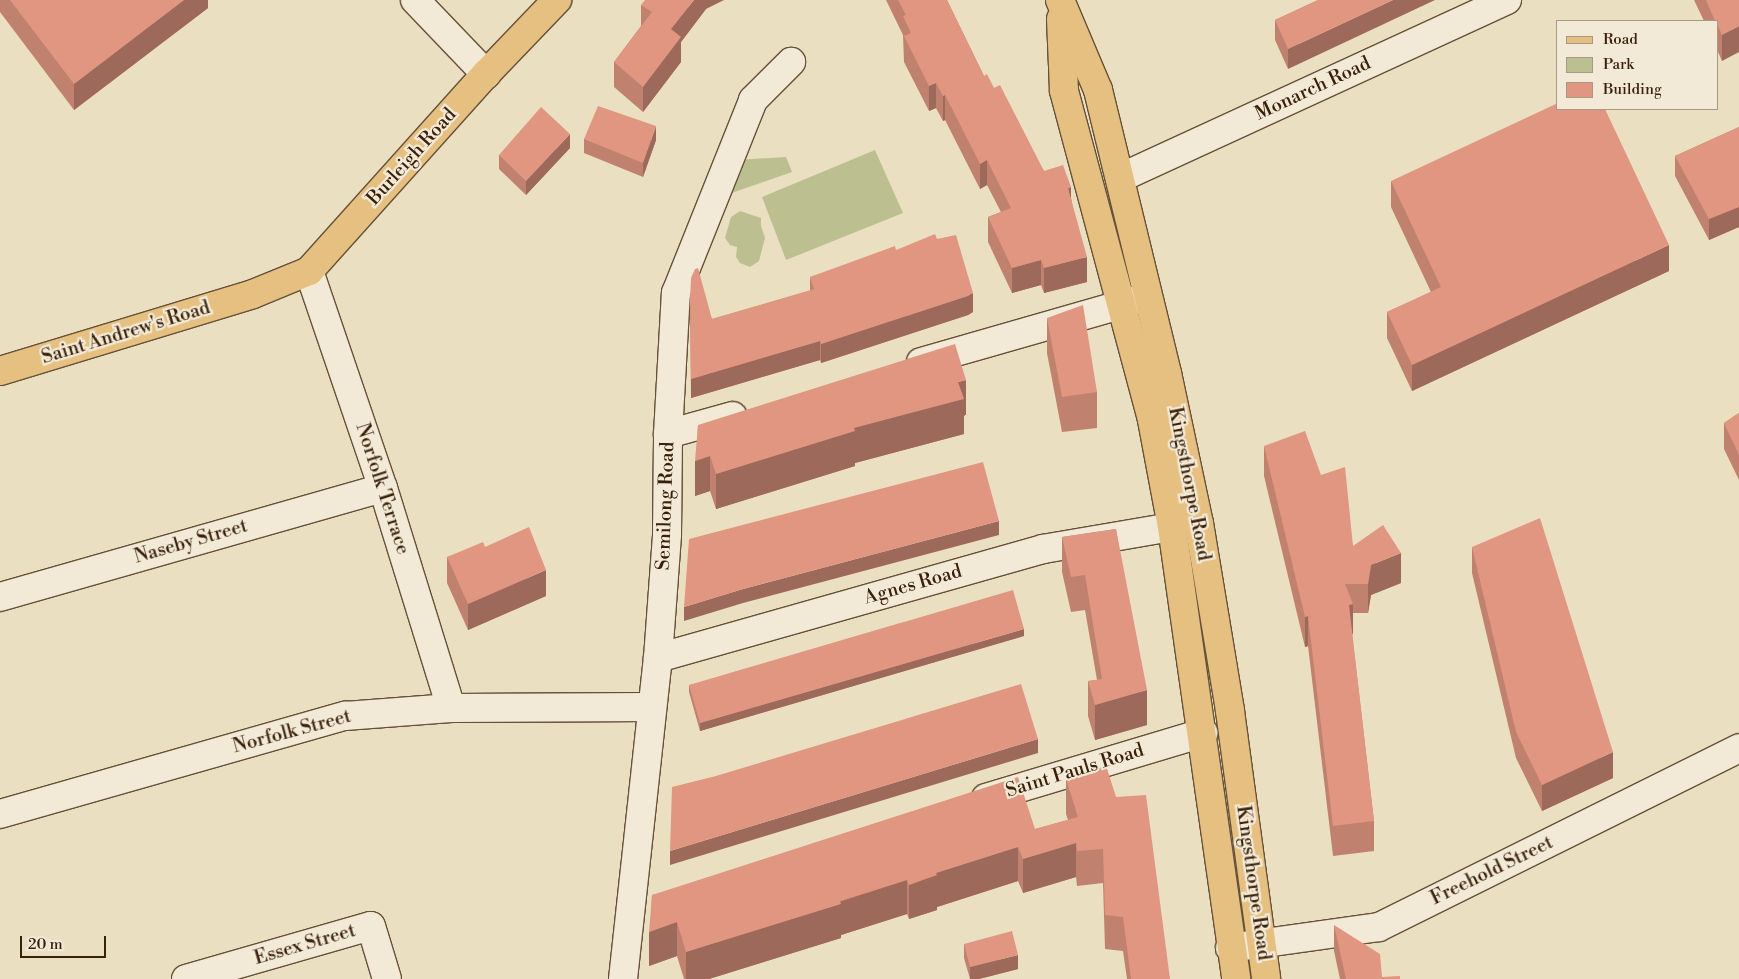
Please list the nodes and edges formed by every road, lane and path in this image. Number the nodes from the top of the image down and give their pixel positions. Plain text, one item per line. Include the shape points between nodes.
1 (415, 0) edge
2 (557, 0) edge
3 (1060, 0) edge
4 (1507, 0) edge
5 (791, 62) dead end
6 (486, 74) junction
7 (1120, 178) junction
8 (309, 271) junction
9 (253, 294) joint
10 (1136, 301) junction
11 (896, 369) edge
12 (0, 371) edge
13 (753, 410) edge
14 (668, 434) junction
15 (383, 488) junction
16 (1172, 527) junction
17 (0, 597) edge
18 (658, 658) junction
19 (652, 707) junction
20 (451, 708) junction
21 (1203, 733) junction
22 (1739, 748) edge
23 (965, 804) edge
24 (0, 814) edge
25 (660, 894) edge
26 (632, 903) junction
27 (1262, 944) junction
28 (1230, 948) junction
29 (186, 979) edge
30 (387, 979) edge
31 (623, 979) edge
32 (1236, 979) edge
33 (1266, 979) edge

1 - 6 street
2 - 6 main road, Burleigh Road
3 - 7 main road, Kingsthorpe Road via 1098,90
3 - 10 main road, Kingsthorpe Road via 1064,91
4 - 7 street, Monarch Road
5 - 14 street, Semilong Road via 753,100 676,294
6 - 8 main road, Burleigh Road
7 - 10 main road, Kingsthorpe Road
8 - 9 main road, Burleigh Road
8 - 15 street, Norfolk Terrace
9 - 12 main road, Saint Andrew's Road
10 - 11 street
10 - 16 main road, Kingsthorpe Road via 1152,420
10 - 27 main road, Kingsthorpe Road via 1167,373 1199,523 1230,711
13 - 14 street
14 - 18 street, Semilong Road via 667,534
15 - 17 street, Naseby Street
15 - 20 street, Norfolk Terrace
16 - 18 street, Agnes Road via 1043,548
16 - 21 main road, Kingsthorpe Road
18 - 19 street, Semilong Road
19 - 20 street, Norfolk Street
19 - 26 street, Semilong Road
20 - 24 street, Norfolk Street via 345,716
21 - 23 street, Saint Pauls Road
21 - 28 main road, Kingsthorpe Road
22 - 27 street, Freehold Street via 1379,926
25 - 26 street
26 - 31 street, Semilong Road
27 - 28 street, Freehold Street
27 - 33 main road, Kingsthorpe Road
28 - 32 main road, Kingsthorpe Road
29 - 30 street, Essex Street via 371,926

